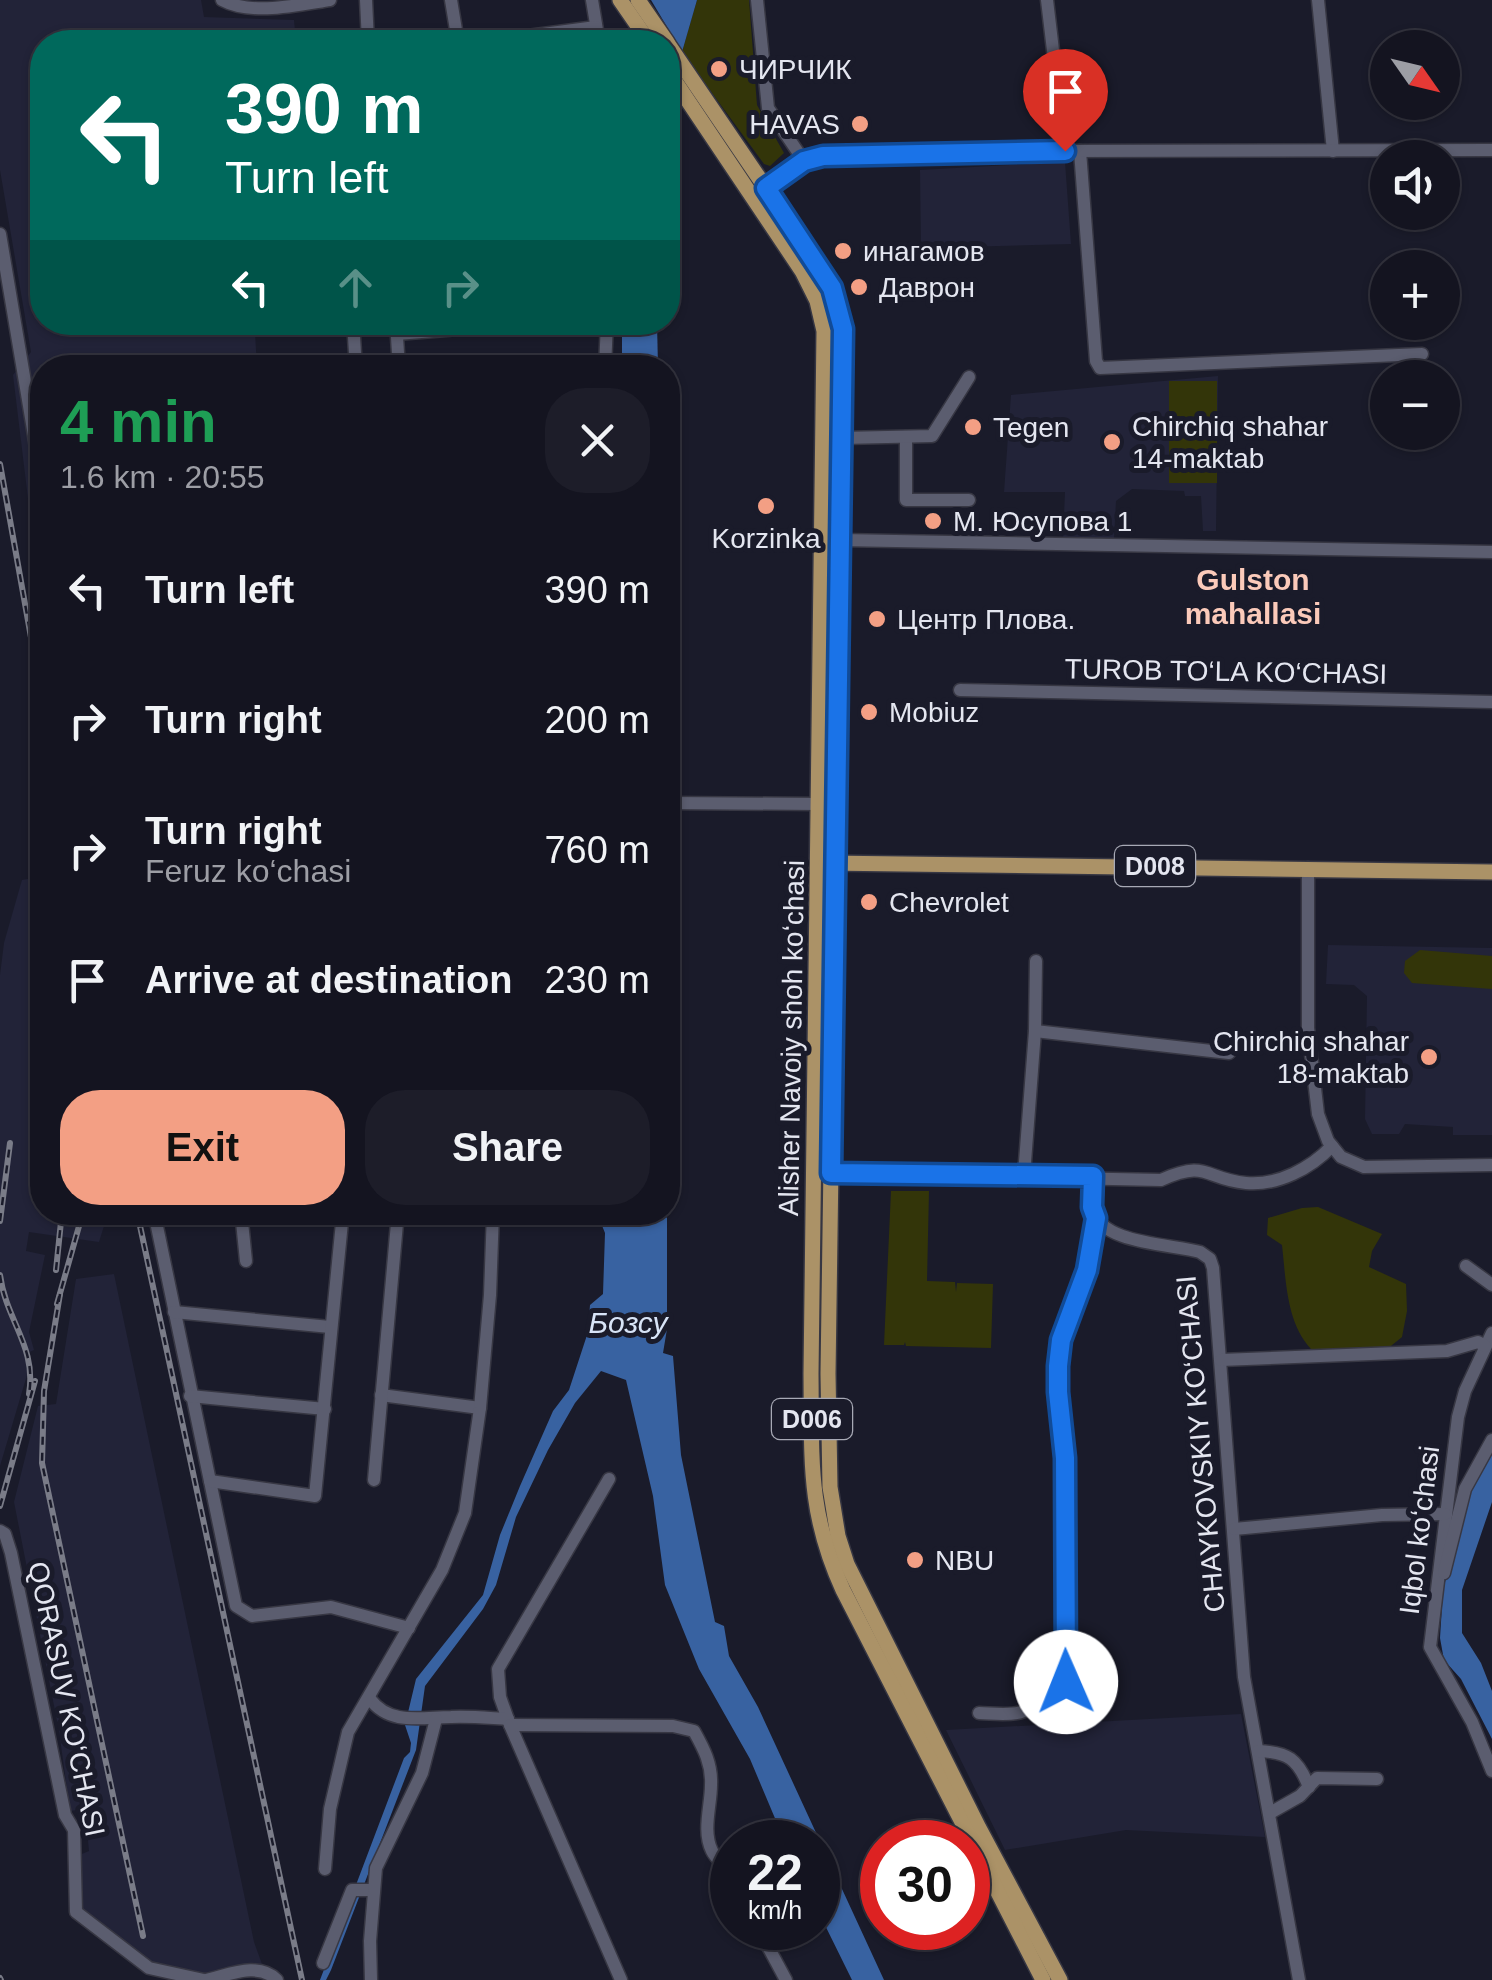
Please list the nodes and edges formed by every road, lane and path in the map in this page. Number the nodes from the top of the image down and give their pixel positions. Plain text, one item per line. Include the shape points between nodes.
1 (222, 0) edge
2 (330, 0) edge
3 (366, 0) edge
4 (450, 0) edge
5 (592, 0) edge
6 (620, 0) edge
7 (756, 0) edge
8 (1047, 0) edge
9 (1318, 0) edge
10 (640, 4) edge
11 (596, 27) junction
12 (367, 30) edge
13 (456, 30) edge
14 (573, 30) edge
15 (596, 30) edge
16 (640, 30) edge
17 (658, 30) edge
18 (680, 80) edge
19 (1492, 150) edge
20 (1072, 151) junction
21 (1333, 151) junction
22 (804, 161) junction
23 (758, 192) junction
24 (0, 234) edge
25 (1422, 354) dead end
26 (969, 377) dead end
27 (30, 412) edge
28 (906, 436) junction
29 (842, 438) junction
30 (969, 500) dead end
31 (841, 540) junction
32 (1492, 552) edge
33 (960, 690) dead end
34 (1492, 702) edge
35 (680, 803) edge
36 (818, 804) junction
37 (818, 862) junction
38 (836, 863) junction
39 (1308, 868) junction
40 (1492, 872) edge
41 (1036, 960) dead end
42 (1036, 1031) junction
43 (1229, 1053) dead end
44 (1332, 1146) junction
45 (1492, 1165) edge
46 (831, 1173) junction
47 (1024, 1175) junction
48 (1093, 1176) junction
49 (1096, 1218) junction
50 (157, 1225) edge
51 (242, 1225) edge
52 (342, 1225) edge
53 (397, 1225) edge
54 (493, 1225) edge
55 (246, 1260) dead end
56 (1466, 1266) dead end
57 (1492, 1285) edge
58 (174, 1312) junction
59 (330, 1327) junction
60 (1489, 1339) edge
61 (1222, 1360) junction
62 (381, 1395) junction
63 (190, 1396) junction
64 (325, 1408) junction
65 (480, 1408) junction
66 (1492, 1440) edge
67 (609, 1479) dead end
68 (374, 1480) dead end
69 (210, 1481) junction
70 (1445, 1514) junction
71 (1234, 1529) junction
72 (0, 1531) edge
73 (1436, 1578) junction
74 (409, 1628) junction
75 (370, 1698) junction
76 (979, 1714) dead end
77 (432, 1720) junction
78 (509, 1722) junction
79 (1258, 1751) junction
80 (1492, 1771) edge
81 (1377, 1779) dead end
82 (1309, 1787) junction
83 (1270, 1813) junction
84 (710, 1844) edge
85 (325, 1869) dead end
86 (373, 1890) junction
87 (770, 1950) edge
88 (324, 1962) dead end
89 (205, 1980) edge
90 (277, 1980) edge
91 (372, 1980) edge
92 (620, 1980) edge
93 (786, 1980) edge
94 (1043, 1980) edge
95 (1060, 1980) edge
96 (1300, 1980) edge

1 - 2 street via 236,6
3 - 12 street
4 - 13 street
5 - 11 street
6 - 16 main road
7 - 22 street via 768,108
8 - 20 street
9 - 21 street
10 - 17 main road, D006
11 - 14 street
11 - 15 street
18 - 23 main road, Alisher Navoiy shoh koʻchasi / D006
19 - 21 street
20 - 21 street
20 - 22 street
20 - 25 street via 1100,368
22 - 23 street
23 - 29 main road, Alisher Navoiy shoh koʻchasi / D006 via 836,296 844,345
23 - 36 main road, Alisher Navoiy shoh koʻchasi / D006 via 809,284 824,330
24 - 27 street
26 - 28 street via 932,436
28 - 29 street
28 - 30 street via 906,500
29 - 31 main road, Alisher Navoiy shoh koʻchasi / D006
31 - 32 street
31 - 38 main road, Alisher Navoiy shoh koʻchasi / D006
33 - 34 street, TUROB TO‘LA KO‘CHASI
35 - 36 street
36 - 37 main road, Alisher Navoiy shoh koʻchasi / D006
37 - 38 main road, D008
37 - 94 main road, Alisher Navoiy shoh koʻchasi / D006 via 811,1374 818,1523 851,1605
38 - 39 main road, D008
38 - 46 main road, Alisher Navoiy shoh koʻchasi / D006
39 - 40 main road, D008
39 - 44 street via 1308,1028 1320,1124
41 - 42 street
42 - 43 street
42 - 47 street
44 - 45 street via 1364,1167
44 - 48 street via 1301,1172 1257,1182 1198,1168 1161,1180
46 - 47 street
46 - 95 main road, Alisher Navoiy shoh koʻchasi / D006 via 828,1455 843,1552
47 - 48 street
48 - 49 street
49 - 61 street, CHAYKOVSKIY KO‘CHASI via 1121,1236 1196,1250 1210,1259
49 - 76 street via 1058,1366 1066,1682 1027,1712
50 - 58 street
51 - 55 street
52 - 59 street
53 - 62 street
54 - 65 street
56 - 57 street
58 - 59 street
58 - 63 street
59 - 64 street
60 - 61 street via 1447,1351
60 - 70 street, Iqbol koʻchasi via 1458,1417
61 - 71 street, CHAYKOVSKIY KO‘CHASI
62 - 65 street
62 - 68 street
63 - 64 street
63 - 69 street
64 - 69 street via 314,1496
65 - 74 street via 465,1513
66 - 73 street via 1465,1489 1443,1579
67 - 78 street via 498,1669
69 - 74 street via 236,1606 252,1616 332,1607
70 - 71 street
70 - 73 street, Iqbol koʻchasi
71 - 79 street, CHAYKOVSKIY KO‘CHASI via 1244,1678
72 - 89 street, QORASUV KO‘CHASI via 11,1553 65,1814 74,1830 76,1912 149,1968
73 - 80 street, Iqbol koʻchasi via 1430,1647
74 - 75 street
75 - 77 street via 387,1715
75 - 85 street via 348,1732 330,1809
77 - 78 street
77 - 86 street via 422,1773 377,1865
78 - 84 street via 694,1731 712,1781
78 - 92 street
79 - 82 street via 1288,1754
79 - 83 street, CHAYKOVSKIY KO‘CHASI
81 - 82 street via 1325,1777
82 - 83 street
83 - 96 street, CHAYKOVSKIY KO‘CHASI
86 - 88 street via 352,1890
86 - 91 street
87 - 93 street
89 - 90 street, QORASUV KO‘CHASI via 255,1969

